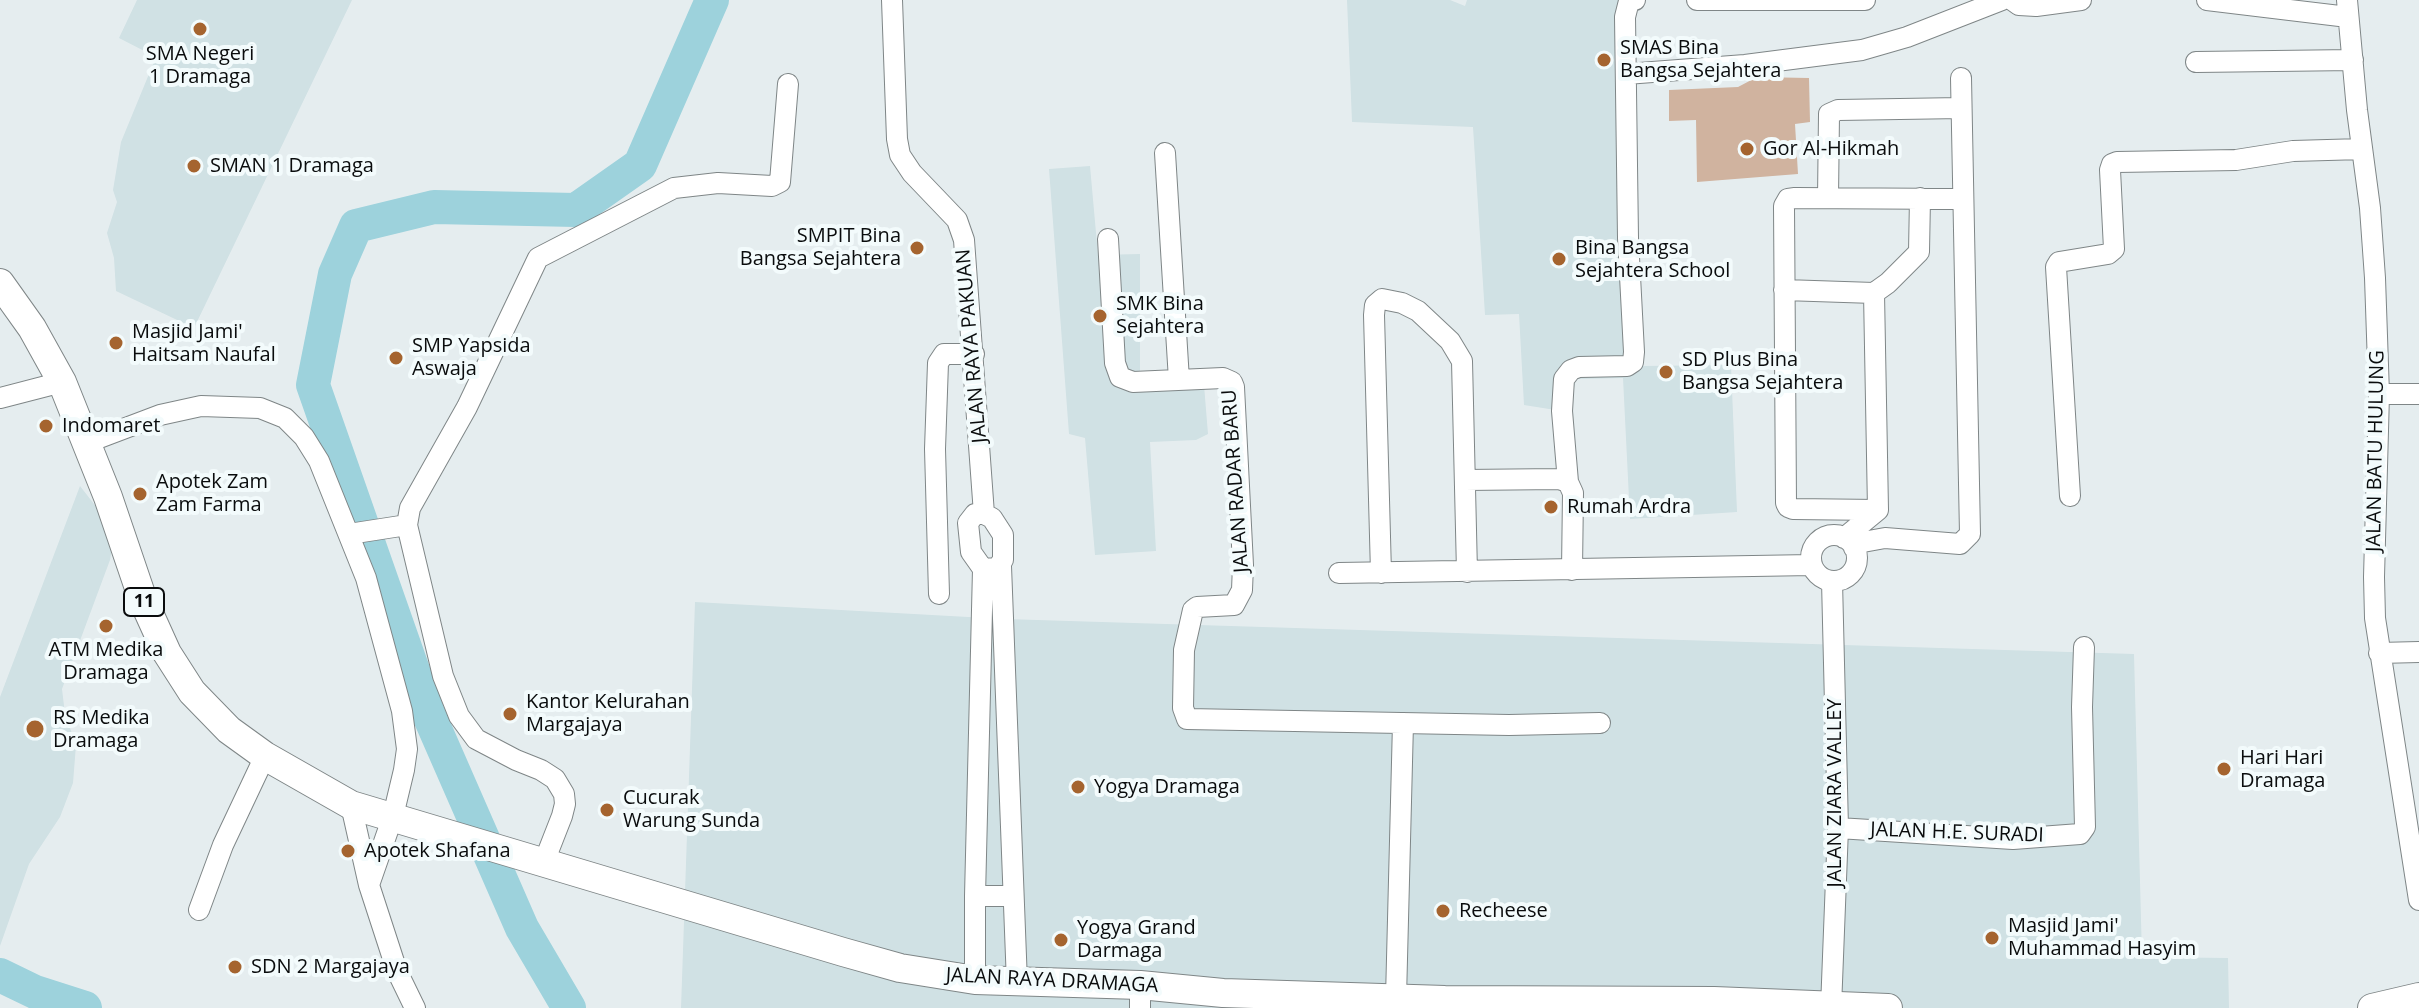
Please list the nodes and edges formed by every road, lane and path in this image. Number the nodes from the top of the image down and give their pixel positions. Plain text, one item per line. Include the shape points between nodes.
1 (892, 0) edge
2 (1635, 0) edge
3 (1697, 0) edge
4 (1728, 0) edge
5 (1865, 0) edge
6 (1995, 0) edge
7 (2081, 0) edge
8 (2207, 0) edge
9 (2321, 0) edge
10 (2347, 7) edge
11 (2353, 60) junction
12 (2196, 62) dead end
13 (1626, 74) junction
14 (1961, 78) dead end
15 (788, 84) dead end
16 (1961, 108) junction
17 (2362, 149) junction
18 (1165, 153) dead end
19 (1828, 198) junction
20 (1920, 198) junction
21 (1963, 199) junction
22 (1108, 239) dead end
23 (0, 283) edge
24 (1784, 290) junction
25 (1874, 293) junction
26 (974, 354) junction
27 (1179, 380) junction
28 (62, 382) junction
29 (2379, 394) junction
30 (2419, 394) edge
31 (0, 398) edge
32 (86, 443) junction
33 (1465, 480) junction
34 (1568, 482) junction
35 (2070, 496) dead end
36 (1878, 510) junction
37 (980, 514) junction
38 (402, 526) junction
39 (354, 533) junction
40 (1849, 543) junction
41 (1812, 565) junction
42 (992, 567) junction
43 (1572, 570) junction
44 (1467, 572) junction
45 (1339, 573) dead end
46 (1381, 573) junction
47 (1832, 581) junction
48 (939, 594) dead end
49 (2084, 647) dead end
50 (2419, 652) edge
51 (2379, 653) junction
52 (1403, 723) junction
53 (1600, 723) dead end
54 (265, 756) junction
55 (2410, 788) edge
56 (351, 805) junction
57 (398, 818) junction
58 (1838, 828) junction
59 (532, 858) junction
60 (369, 885) junction
61 (975, 896) junction
62 (1013, 896) junction
63 (2419, 900) edge
64 (199, 910) dead end
65 (975, 980) junction
66 (1017, 983) junction
67 (1140, 996) edge
68 (2419, 997) edge
69 (1327, 1002) edge
70 (1411, 1002) edge
71 (1632, 1004) edge
72 (1831, 1007) edge
73 (415, 1008) edge
74 (1888, 1008) edge
75 (2372, 1008) edge

1 - 26 street, JALAN RAYA PAKUAN via 900,155 957,220 964,240
2 - 13 street via 1629,1 1625,17
3 - 4 street
4 - 5 street
6 - 7 street via 2036,6
6 - 13 street via 1862,50
8 - 10 street
9 - 10 street
10 - 11 street, JALAN BATU HULUNG
11 - 12 street
11 - 17 street, JALAN BATU HULUNG
13 - 34 street via 1633,362 1571,370 1564,379
14 - 16 street
15 - 38 street via 780,182 674,188 538,258 467,407
16 - 19 street via 1829,114
16 - 21 street
17 - 29 street, JALAN BATU HULUNG via 2372,225
17 - 35 street via 2112,164 2114,249 2056,267
18 - 27 street
19 - 20 street
19 - 24 street via 1788,199 1784,206
20 - 21 street
20 - 25 street via 1919,252
21 - 40 street via 1970,534 1960,544 1885,538
22 - 27 street, JALAN RADAR BARU via 1120,377 1133,382
23 - 28 highway, 11
24 - 25 street
24 - 36 street via 1786,503 1793,509
25 - 36 street
26 - 37 street, JALAN RAYA PAKUAN via 983,474
26 - 48 street via 944,354 938,363
27 - 52 street, JALAN RADAR BARU via 1223,378 1234,387 1243,565 1242,590 1234,605 1193,610 1184,650 1184,716 1190,721
28 - 31 street
28 - 32 highway, 11
29 - 30 street
29 - 51 street, JALAN BATU HULUNG via 2374,577
32 - 39 street via 201,406 260,408 285,418 304,437
32 - 54 highway, 11 via 167,653 192,692 229,730
33 - 34 street
33 - 44 street
33 - 46 street via 1459,354 1418,311 1382,299 1374,315
34 - 43 street via 1573,493
36 - 40 street
37 - 42 street via 992,518 1003,535 1003,556
37 - 42 street via 968,523 971,552
38 - 39 street
38 - 59 street via 459,716 476,739 541,770 564,794 562,816
39 - 57 street via 402,711 407,749
40 - 41 street via 1830,536 1819,541
40 - 47 street via 1857,560 1854,570
41 - 43 street
41 - 47 street via 1819,576
42 - 61 street
42 - 62 street
43 - 44 street
44 - 46 street
45 - 46 street
47 - 58 street, JALAN ZIARA VALLEY
49 - 58 street, JALAN H.E. SURADI via 2085,827 2080,834 2013,839
50 - 51 street
51 - 55 street, JALAN BATU HULUNG
52 - 53 street, JALAN RADAR BARU
52 - 70 street
54 - 56 highway, 11
54 - 64 street
55 - 63 street, JALAN BATU HULUNG
56 - 57 highway, 11
56 - 60 street
57 - 59 highway, 11
57 - 60 street
58 - 72 street, JALAN ZIARA VALLEY
59 - 65 highway, JALAN RAYA DRAMAGA / 11 via 887,964
60 - 73 street
61 - 62 street
61 - 65 street
62 - 66 street
65 - 66 highway, JALAN RAYA DRAMAGA / 11
66 - 67 highway, JALAN RAYA DRAMAGA / 11
67 - 69 highway, JALAN RAYA DRAMAGA / 11 via 1223,993
68 - 75 highway
69 - 70 highway, JALAN RAYA DRAMAGA / 11
70 - 71 highway, JALAN RAYA DRAMAGA / 11
71 - 72 highway, JALAN RAYA DRAMAGA / 11
72 - 74 highway, JALAN RAYA DRAMAGA / 11

